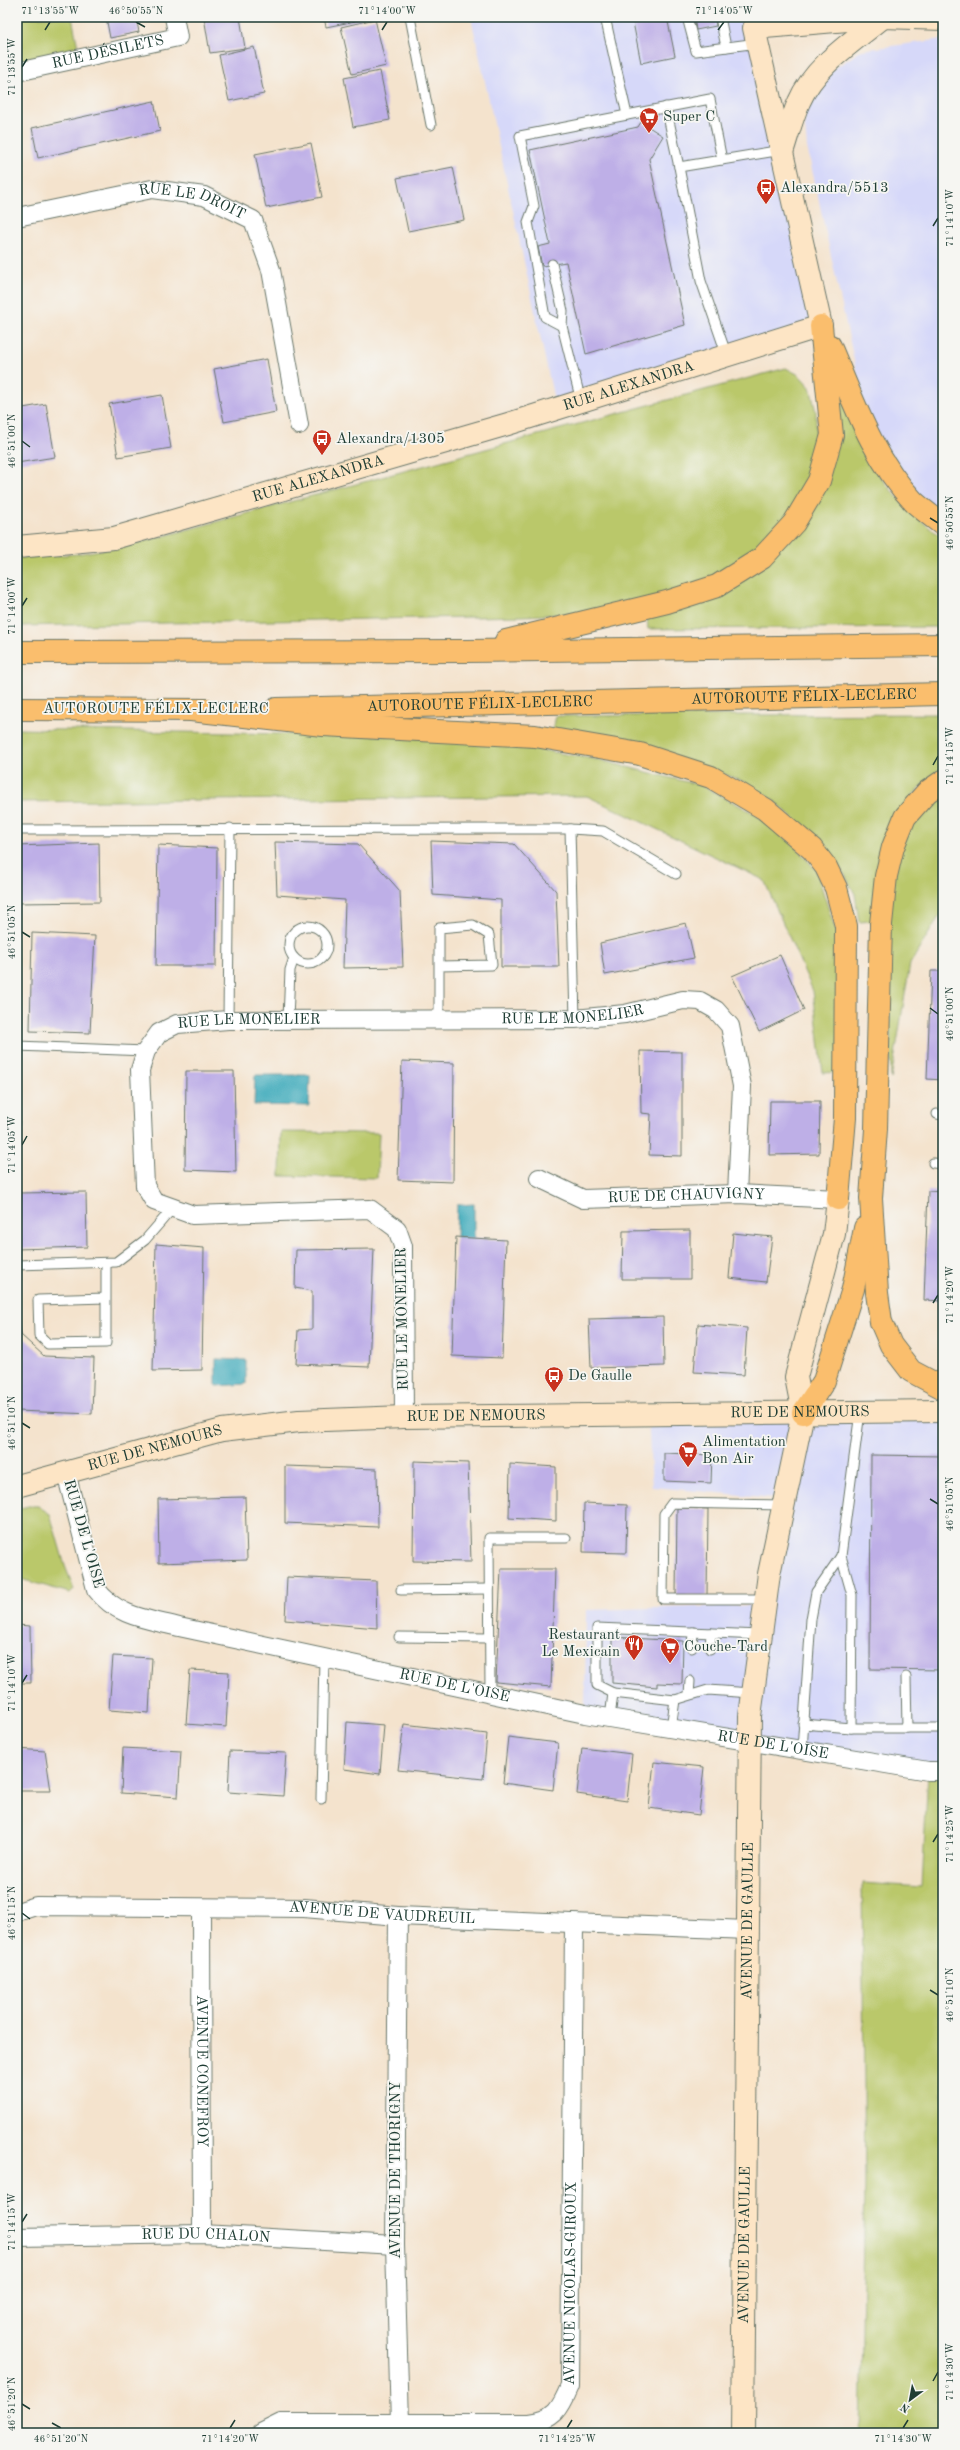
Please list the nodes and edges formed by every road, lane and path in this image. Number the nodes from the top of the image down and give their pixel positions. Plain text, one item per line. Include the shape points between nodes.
1 (174, 17) edge
2 (410, 17) edge
3 (605, 17) edge
4 (688, 17) edge
5 (720, 17) edge
6 (883, 17) edge
7 (938, 18) edge
8 (755, 29) edge
9 (726, 47) junction
10 (17, 72) edge
11 (666, 107) junction
12 (627, 114) junction
13 (431, 125) dead end
14 (783, 150) junction
15 (722, 160) junction
16 (679, 168) junction
17 (17, 217) edge
18 (552, 264) dead end
19 (562, 326) junction
20 (821, 326) junction
21 (727, 356) junction
22 (581, 401) junction
23 (299, 425) dead end
24 (943, 525) edge
25 (17, 547) edge
26 (943, 645) edge
27 (466, 651) junction
28 (17, 652) edge
29 (943, 694) edge
30 (17, 709) edge
31 (191, 710) junction
32 (943, 781) edge
33 (230, 828) junction
34 (570, 829) junction
35 (17, 830) edge
36 (676, 874) dead end
37 (294, 958) junction
38 (439, 966) junction
39 (575, 1019) junction
40 (228, 1020) junction
41 (288, 1020) junction
42 (439, 1020) junction
43 (17, 1046) edge
44 (146, 1051) junction
45 (932, 1163) dead end
46 (943, 1164) edge
47 (539, 1178) dead end
48 (737, 1194) junction
49 (871, 1198) junction
50 (838, 1199) junction
51 (172, 1209) junction
52 (106, 1263) junction
53 (17, 1265) edge
54 (106, 1298) junction
55 (943, 1388) edge
56 (943, 1411) edge
57 (860, 1412) junction
58 (803, 1414) junction
59 (404, 1417) junction
60 (66, 1472) junction
61 (17, 1486) edge
62 (784, 1505) junction
63 (566, 1538) dead end
64 (842, 1556) junction
65 (489, 1589) junction
66 (401, 1590) dead end
67 (765, 1599) junction
68 (693, 1632) junction
69 (711, 1633) junction
70 (760, 1635) junction
71 (400, 1637) dead end
72 (489, 1638) junction
73 (692, 1648) dead end
74 (710, 1649) dead end
75 (324, 1658) junction
76 (906, 1677) dead end
77 (690, 1681) dead end
78 (613, 1693) junction
79 (752, 1693) junction
80 (490, 1694) junction
81 (689, 1695) junction
82 (676, 1700) junction
83 (610, 1718) junction
84 (803, 1724) junction
85 (671, 1728) junction
86 (851, 1728) junction
87 (907, 1728) junction
88 (943, 1728) edge
89 (748, 1741) junction
90 (802, 1750) junction
91 (943, 1771) edge
92 (321, 1800) dead end
93 (201, 1909) junction
94 (17, 1912) edge
95 (398, 1916) junction
96 (574, 1923) junction
97 (748, 1930) junction
98 (202, 2234) junction
99 (17, 2237) edge
100 (395, 2245) junction
101 (400, 2423) junction
102 (261, 2433) edge
103 (743, 2433) edge

1 - 10 street, RUE DÉSILETS via 178,37
2 - 13 lane
3 - 12 lane
4 - 9 lane via 696,51
5 - 9 lane
6 - 7 street
6 - 8 street
6 - 14 street via 827,62 809,83 798,102
8 - 9 lane
8 - 14 street
11 - 12 lane
11 - 15 lane via 710,99
11 - 16 lane
12 - 19 lane via 520,136 534,206 528,222 545,316
14 - 15 lane
14 - 20 street
15 - 16 lane
16 - 21 lane via 701,281
17 - 23 street, RUE LE DROIT via 152,189 204,196 254,220 271,270
18 - 19 lane via 563,311
19 - 22 lane
20 - 21 street, RUE ALEXANDRA
20 - 24 highway via 862,423 890,472 915,502
20 - 27 highway via 832,435 819,481 794,523 762,558 717,586 668,602
21 - 22 street, RUE ALEXANDRA
22 - 25 street, RUE ALEXANDRA via 278,492 114,538
26 - 27 highway
27 - 28 highway
29 - 31 highway, AUTOROUTE FÉLIX-LECLERC
30 - 31 highway, AUTOROUTE FÉLIX-LECLERC
31 - 50 highway via 323,725 535,736 640,754 711,777 765,809 812,849 826,867 836,888 846,926 845,1118
32 - 49 highway via 927,792 905,817 892,847 886,876 881,924 876,1129
33 - 34 lane
33 - 35 lane
33 - 40 lane
34 - 36 lane via 603,831
34 - 39 lane
37 - 37 lane via 305,964 322,958 327,941 321,931 309,926 297,930 289,946
37 - 41 lane via 290,970
38 - 38 lane via 439,928 473,925 489,936 492,965
38 - 42 lane
39 - 42 street, RUE LE MONELIER
39 - 48 street, RUE LE MONELIER via 625,1014 683,1000 700,1001 716,1010 730,1026 742,1086
40 - 41 street, RUE LE MONELIER
40 - 44 street, RUE LE MONELIER via 177,1024 159,1033
41 - 42 street, RUE LE MONELIER
43 - 44 lane
44 - 51 street, RUE LE MONELIER via 140,1070 145,1186 154,1201
45 - 46 lane
47 - 48 street, RUE DE CHAUVIGNY via 583,1199
48 - 50 street, RUE DE CHAUVIGNY
49 - 55 highway via 881,1322 891,1345 911,1370
49 - 58 highway via 853,1289 824,1381
50 - 58 street via 834,1234 796,1377
51 - 52 lane via 145,1240 116,1262
51 - 59 street, RUE LE MONELIER via 193,1215 370,1209 386,1218 397,1229 403,1246
52 - 53 lane
52 - 54 lane
54 - 54 lane via 106,1343 48,1344 39,1334 38,1300
56 - 57 street, RUE DE NEMOURS
57 - 58 street, RUE DE NEMOURS
57 - 64 lane
58 - 59 street, RUE DE NEMOURS
58 - 62 street, AVENUE DE GAULLE
59 - 60 street, RUE DE NEMOURS via 299,1420 222,1430
60 - 61 street, RUE DE NEMOURS
60 - 75 street, RUE DE L'OISE via 96,1589 106,1603 123,1612 179,1627
62 - 67 street, AVENUE DE GAULLE
62 - 67 lane via 672,1503 664,1514 663,1599
63 - 65 lane via 489,1538
64 - 84 lane via 816,1592
64 - 86 lane via 852,1595
65 - 66 lane
65 - 72 lane
67 - 70 street, AVENUE DE GAULLE
68 - 69 lane
68 - 73 lane
68 - 78 lane via 597,1628 597,1685
69 - 70 lane
69 - 74 lane
70 - 79 street, AVENUE DE GAULLE
71 - 72 lane
72 - 80 lane
75 - 80 street, RUE DE L'OISE
75 - 92 lane
76 - 87 lane
77 - 81 lane
78 - 82 lane
78 - 83 lane
79 - 81 lane via 709,1686
79 - 89 street, AVENUE DE GAULLE
80 - 83 street, RUE DE L'OISE
81 - 82 lane
82 - 85 lane
83 - 85 street, RUE DE L'OISE
84 - 86 lane
84 - 90 lane
85 - 89 street, RUE DE L'OISE
86 - 87 lane
87 - 88 lane
89 - 90 street, RUE DE L'OISE
89 - 97 street, AVENUE DE GAULLE
90 - 91 street, RUE DE L'OISE via 928,1771
93 - 94 street, AVENUE DE VAUDREUIL via 36,1906
93 - 95 street, AVENUE DE VAUDREUIL via 304,1908
93 - 98 street, AVENUE CONEFROY
95 - 96 street, AVENUE DE VAUDREUIL
95 - 100 street, AVENUE DE THORIGNY
96 - 97 street, AVENUE DE VAUDREUIL
96 - 101 street, AVENUE NICOLAS-GIROUX via 570,2386 557,2412 544,2421
97 - 103 street, AVENUE DE GAULLE
98 - 99 street, RUE DU CHALON
98 - 100 street, RUE DU CHALON
100 - 101 street, AVENUE DE THORIGNY
101 - 102 street, AVENUE NICOLAS-GIROUX via 281,2423

